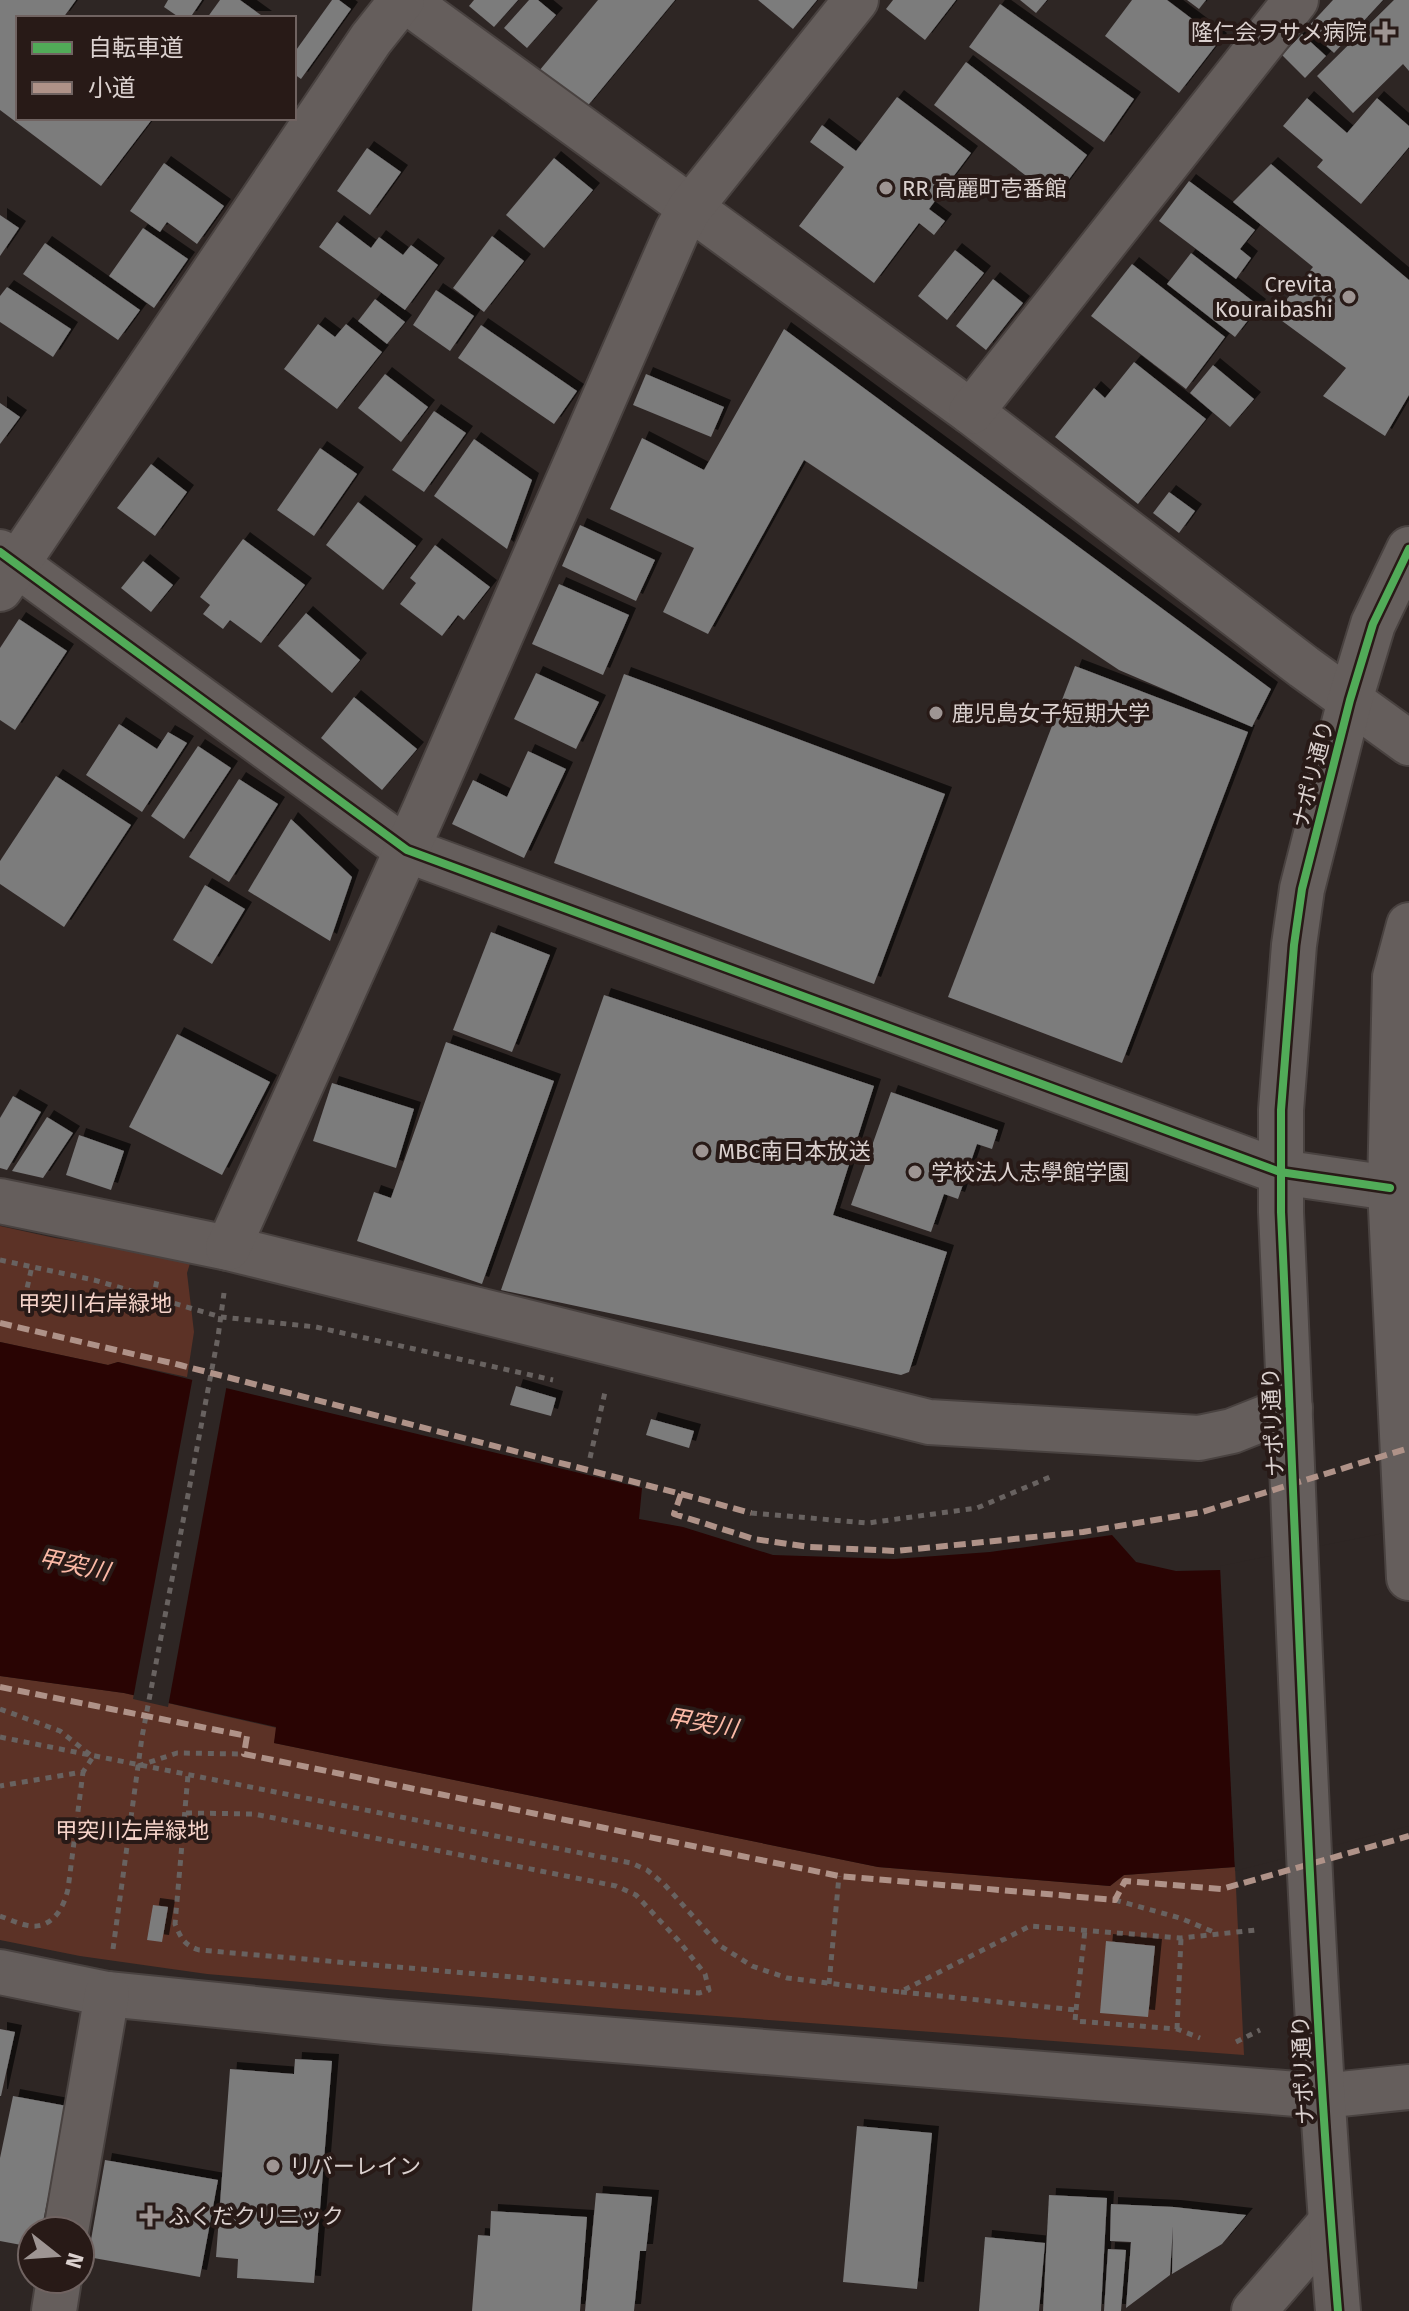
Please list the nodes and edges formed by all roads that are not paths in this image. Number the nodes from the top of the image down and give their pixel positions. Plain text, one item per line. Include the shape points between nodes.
1 (404, 0) edge
2 (856, 0) edge
3 (1296, 0) edge
4 (690, 208) junction
5 (971, 412) junction
6 (1409, 549) edge
7 (5, 568) edge
8 (1350, 700) junction
9 (1409, 743) edge
10 (407, 850) junction
11 (1409, 925) edge
12 (1402, 978) edge
13 (1280, 1172) junction
14 (1390, 1188) junction
15 (0, 1201) edge
16 (226, 1265) junction
17 (1403, 1401) edge
18 (1290, 1408) junction
19 (1409, 1578) edge
20 (0, 1972) edge
21 (107, 1994) junction
22 (1409, 2087) edge
23 (1322, 2096) junction
24 (69, 2215) edge
25 (1331, 2222) junction
26 (1254, 2311) edge
27 (1338, 2311) edge

1 - 4 street
1 - 7 street via 371,39
2 - 4 street
3 - 5 street
4 - 5 street
4 - 10 street
5 - 8 street
6 - 8 street, ナポリ通り via 1373,624
7 - 10 street
8 - 9 street
8 - 13 street, ナポリ通り via 1302,889
10 - 13 street
10 - 16 street
11 - 12 street
12 - 14 street
13 - 14 street
13 - 18 street, ナポリ通り
14 - 17 street
15 - 16 street
16 - 18 street via 929,1422 1199,1438
17 - 19 street
18 - 23 street, ナポリ通り
20 - 21 street
21 - 23 street via 386,2022
21 - 24 street
22 - 23 street
23 - 25 street, ナポリ通り
25 - 26 street
25 - 27 street, ナポリ通り

